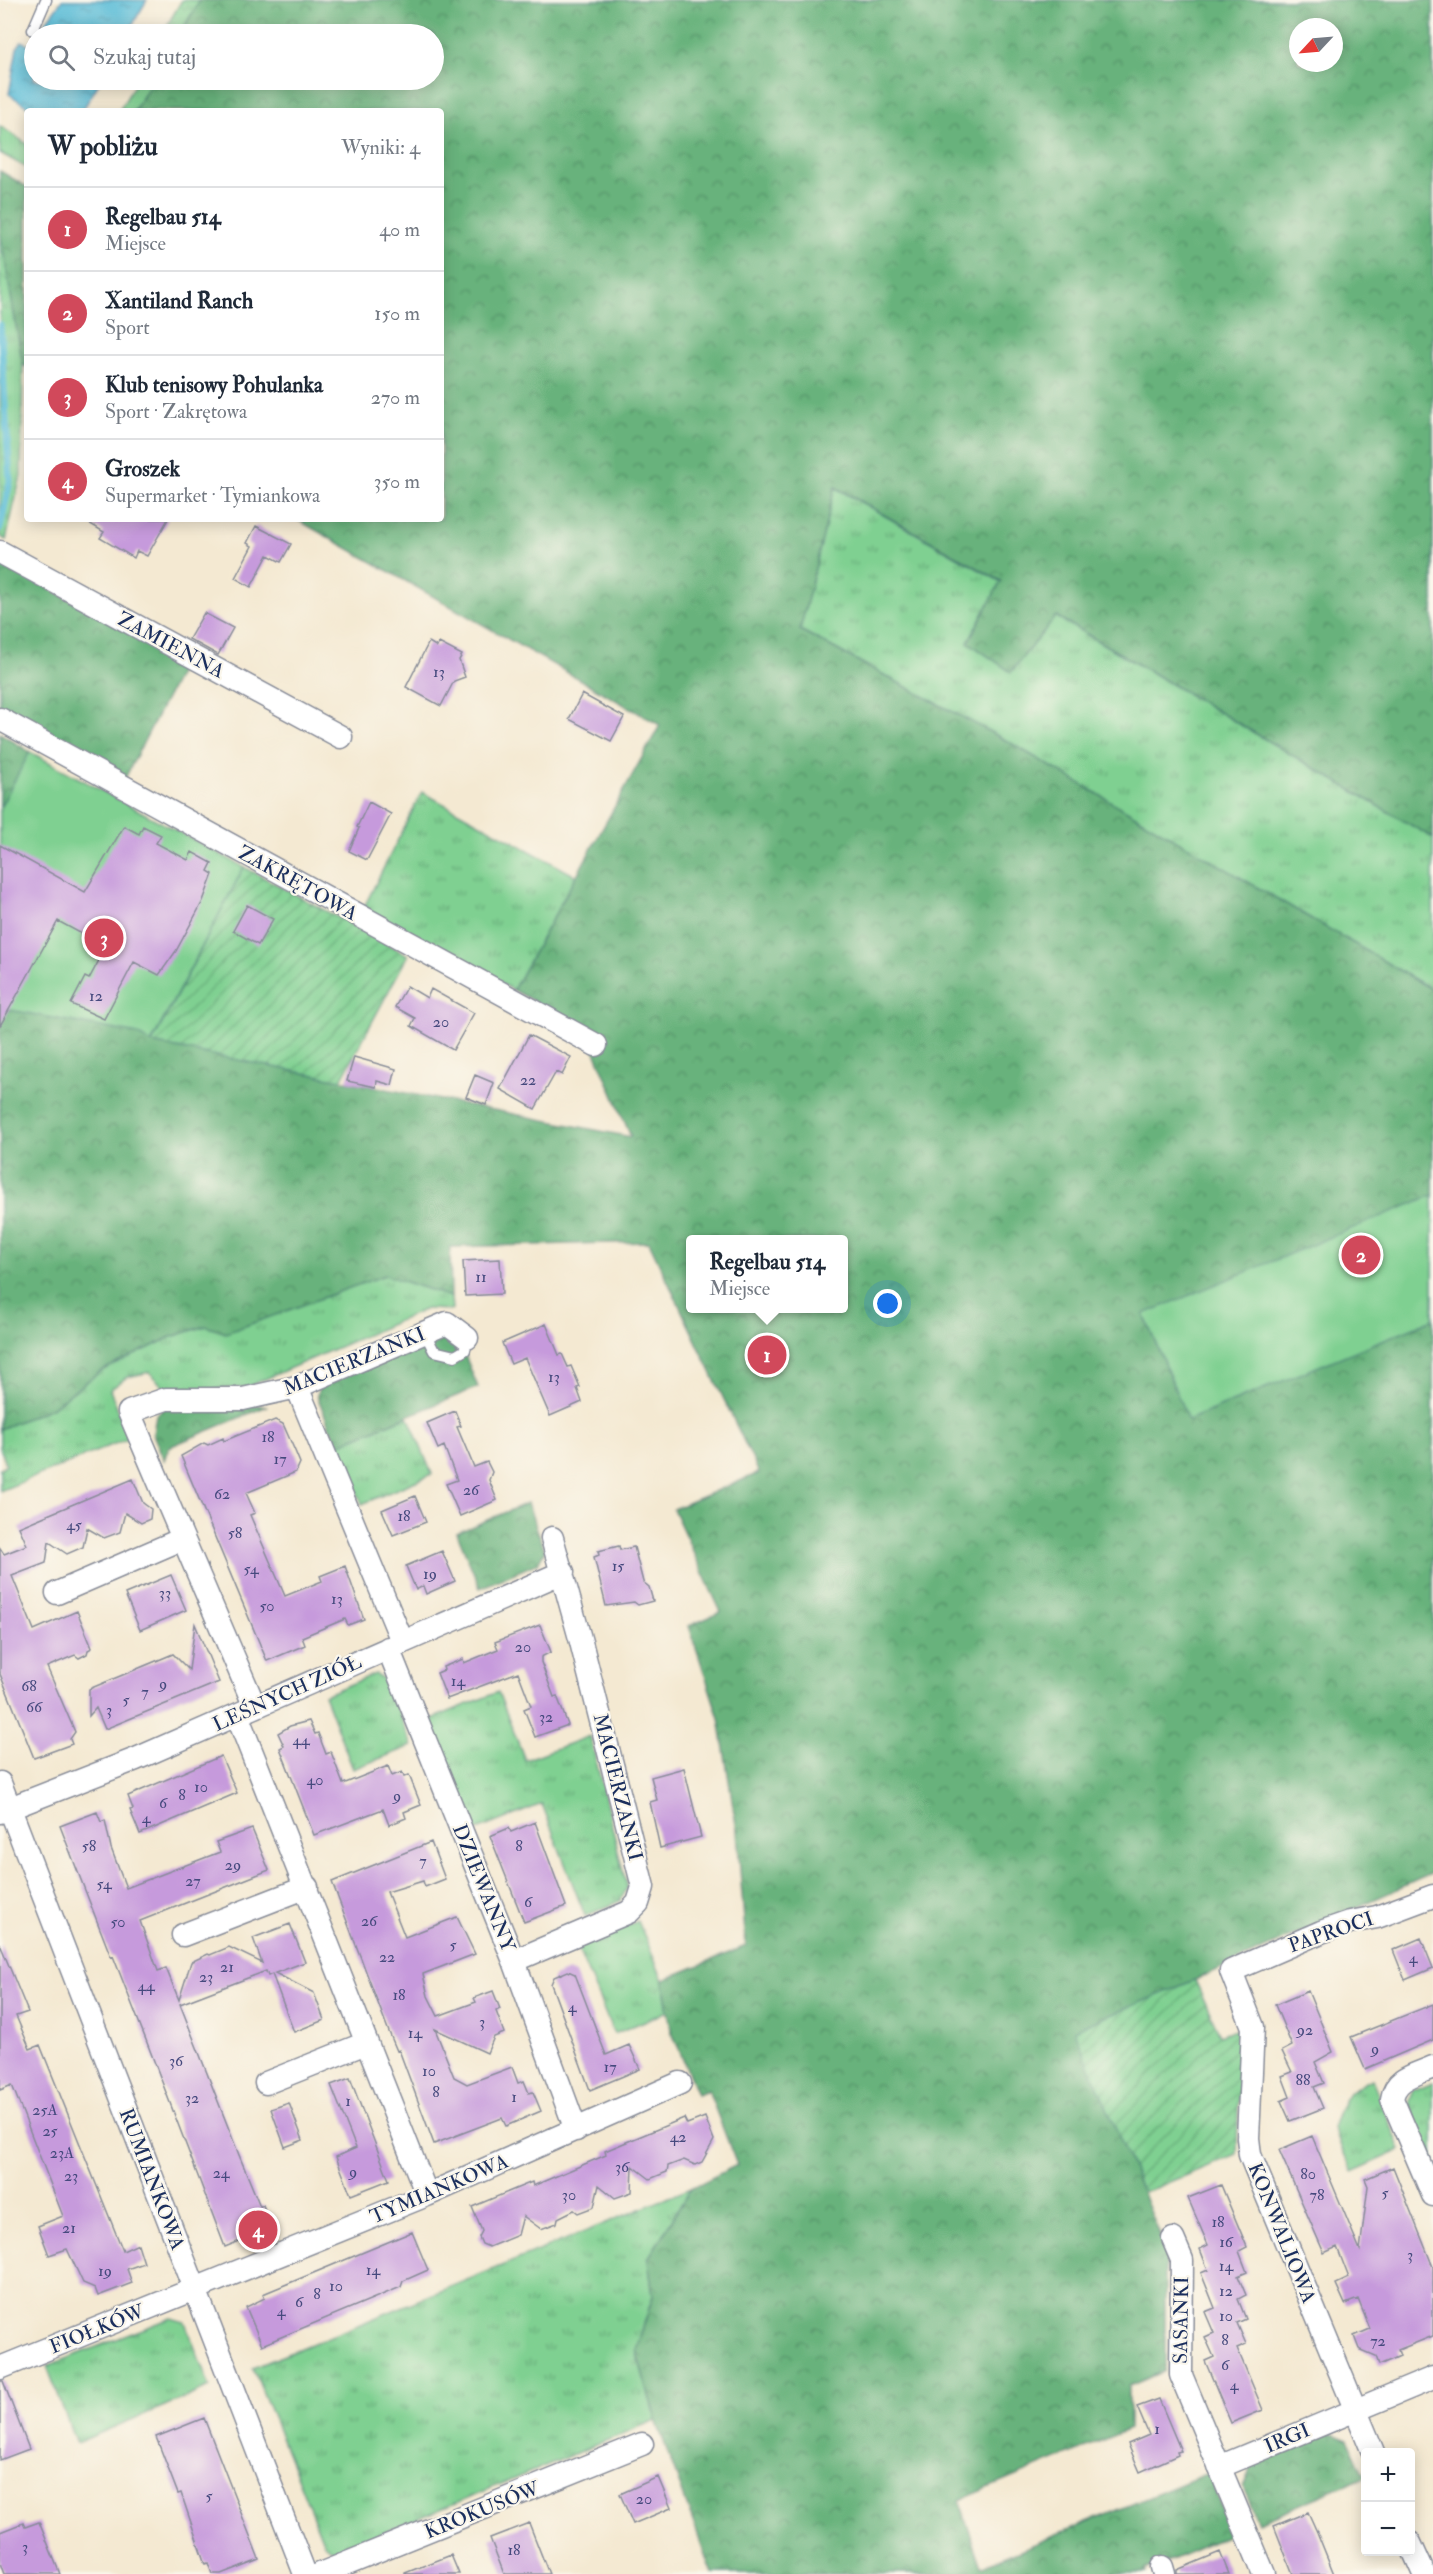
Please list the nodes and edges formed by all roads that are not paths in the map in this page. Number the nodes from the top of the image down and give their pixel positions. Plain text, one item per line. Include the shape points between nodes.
1 (46, 0) edge
2 (36, 24) edge
3 (3, 553) edge
4 (0, 719) edge
5 (341, 737) dead end
6 (596, 1046) dead end
7 (467, 1338) dead end
8 (297, 1387) junction
9 (552, 1538) dead end
10 (182, 1539) junction
11 (563, 1572) junction
12 (57, 1593) dead end
13 (395, 1645) junction
14 (246, 1711) junction
15 (0, 1783) edge
16 (5, 1810) edge
17 (307, 1887) junction
18 (1433, 1896) edge
19 (183, 1935) dead end
20 (514, 1961) junction
21 (1231, 1971) joint
22 (366, 2043) junction
23 (1433, 2067) edge
24 (266, 2083) dead end
25 (680, 2083) dead end
26 (576, 2130) junction
27 (428, 2195) junction
28 (1433, 2195) edge
29 (1173, 2239) dead end
30 (195, 2289) junction
31 (0, 2368) edge
32 (1433, 2378) edge
33 (1355, 2410) junction
34 (642, 2444) dead end
35 (1371, 2448) edge
36 (1219, 2467) junction
37 (1415, 2554) edge
38 (305, 2574) edge
39 (320, 2574) edge
40 (1264, 2574) edge
41 (1424, 2574) edge

1 - 2 lane
3 - 5 street, ZAMIENNA
4 - 6 street, ZAKRĘTOWA
7 - 8 street, MACIERZANKI via 447,1323
8 - 10 street, MACIERZANKI via 243,1399 165,1399 129,1412
8 - 13 street, DZIEWANNY
9 - 11 street, MACIERZANKI
10 - 12 street
10 - 14 street
11 - 13 street, LEŚNYCH ZIÓŁ
11 - 20 street, MACIERZANKI via 643,1887 638,1904 629,1912
13 - 14 street, LEŚNYCH ZIÓŁ
13 - 20 street, DZIEWANNY
14 - 16 street, LEŚNYCH ZIÓŁ
14 - 17 street
15 - 16 street, RUMIANKOWA
16 - 30 street, RUMIANKOWA
17 - 19 street
17 - 22 street
18 - 21 street, PAPROCI via 1321,1932
20 - 26 street, DZIEWANNY
21 - 33 street, KONWALIOWA via 1253,2027 1250,2155
22 - 24 street
22 - 27 street
23 - 28 street via 1399,2082 1392,2099
25 - 26 street, TYMIANKOWA
26 - 27 street, TYMIANKOWA
27 - 30 street, TYMIANKOWA
29 - 36 street, SASANKI via 1182,2260 1181,2376
30 - 31 street, FIOŁKÓW
30 - 38 street, RUMIANKOWA
32 - 33 street, IRGI
33 - 35 street, KONWALIOWA
33 - 36 street, IRGI
34 - 39 street, KROKUSÓW
36 - 40 street, SASANKI
37 - 41 street

